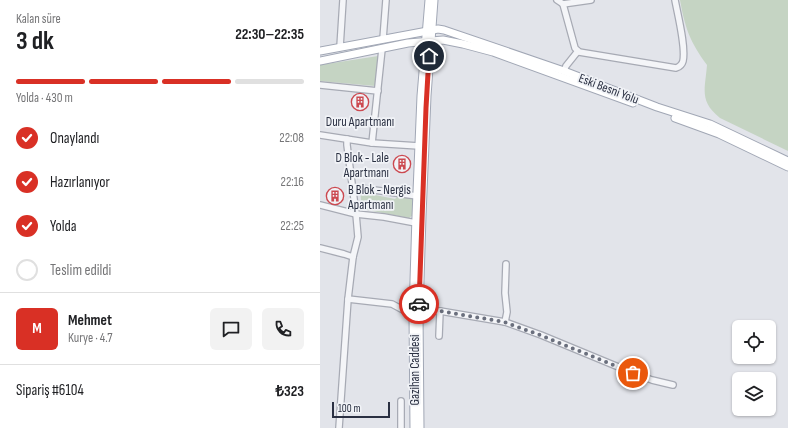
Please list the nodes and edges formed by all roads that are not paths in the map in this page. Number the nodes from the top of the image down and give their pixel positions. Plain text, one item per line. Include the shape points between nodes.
1 (343, 0) edge
2 (386, 0) edge
3 (429, 0) edge
4 (434, 0) edge
5 (557, 0) edge
6 (591, 0) edge
7 (675, 0) edge
8 (563, 4) junction
9 (432, 20) junction
10 (429, 31) junction
11 (447, 31) junction
12 (383, 39) junction
13 (428, 41) junction
14 (340, 47) junction
15 (382, 49) junction
16 (320, 51) edge
17 (578, 51) junction
18 (320, 61) edge
19 (564, 71) junction
20 (320, 85) edge
21 (378, 90) junction
22 (320, 135) edge
23 (347, 139) junction
24 (372, 143) junction
25 (419, 146) junction
26 (788, 161) edge
27 (788, 167) edge
28 (353, 187) junction
29 (417, 196) junction
30 (320, 206) edge
31 (356, 214) junction
32 (416, 223) junction
33 (320, 248) edge
34 (353, 257) junction
35 (506, 264) dead end
36 (348, 299) junction
37 (416, 311) junction
38 (440, 311) junction
39 (504, 322) junction
40 (439, 336) dead end
41 (673, 385) dead end
42 (401, 401) dead end
43 (340, 428) edge
44 (401, 428) edge
45 (414, 428) edge
46 (420, 428) edge

1 - 14 street
2 - 12 street
3 - 10 main road, Gazihan Caddesi
4 - 9 main road, Gazihan Caddesi
5 - 8 street
6 - 8 street
7 - 17 street via 683,49 683,62 679,67 582,54
8 - 17 street
9 - 10 main road, Gazihan Caddesi
9 - 11 main road
10 - 11 main road, Eski Besni Yolu
10 - 12 main road, Eski Besni Yolu
10 - 13 main road, Gazihan Caddesi
11 - 19 main road, Eski Besni Yolu
12 - 14 main road, Eski Besni Yolu
13 - 15 main road, Eski Besni Yolu
13 - 25 main road, Gazihan Caddesi via 421,96
13 - 27 main road, Eski Besni Yolu via 443,40 463,44 556,74 708,129
13 - 37 main road, Gazihan Caddesi
14 - 16 main road, Eski Besni Yolu
15 - 18 main road, Eski Besni Yolu
15 - 21 street
17 - 19 street
19 - 26 main road, Eski Besni Yolu via 657,107 710,124
20 - 21 street
21 - 24 street
22 - 23 street
23 - 24 street
23 - 28 street
24 - 25 street
25 - 29 main road, Gazihan Caddesi
28 - 29 street
28 - 31 street
29 - 32 main road, Gazihan Caddesi
30 - 31 street
31 - 32 street
31 - 34 street via 358,237
32 - 37 main road, Gazihan Caddesi
33 - 34 street
34 - 36 street
35 - 39 street
36 - 37 street via 392,304 405,311
36 - 43 street
37 - 38 street
37 - 45 main road, Gazihan Caddesi
37 - 46 main road, Gazihan Caddesi
38 - 39 street
38 - 40 street
39 - 41 street via 633,373
42 - 44 street

